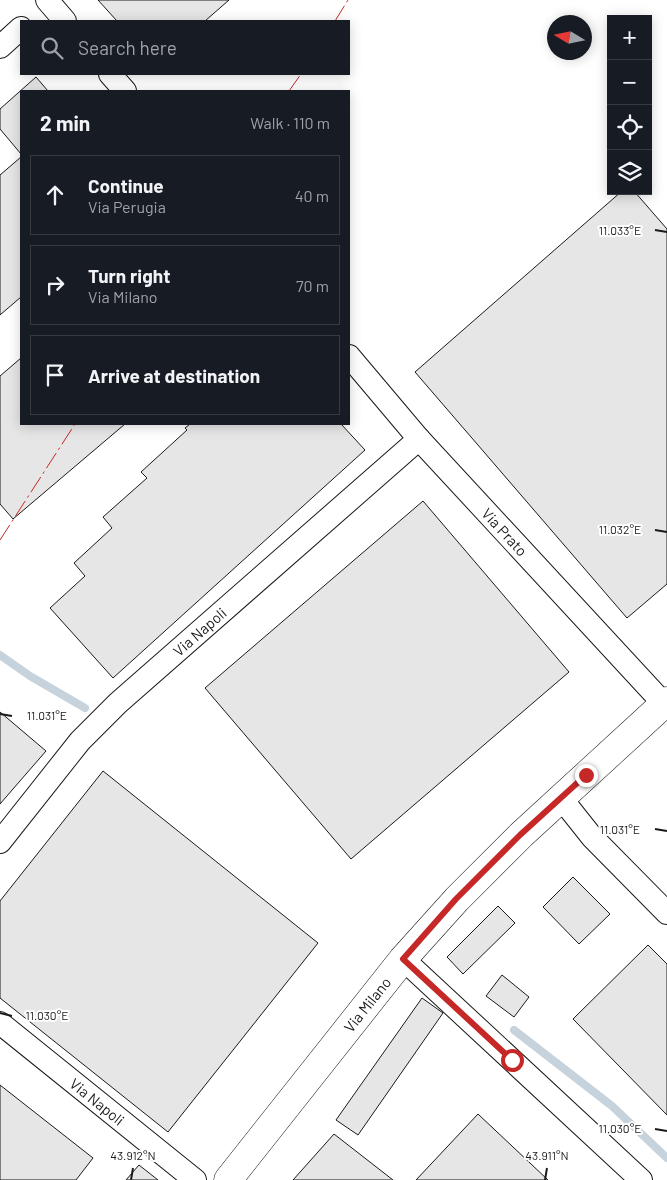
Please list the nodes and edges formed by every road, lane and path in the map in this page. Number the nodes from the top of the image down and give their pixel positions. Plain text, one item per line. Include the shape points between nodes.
1 (48, 2) edge
2 (30, 20) edge
3 (64, 20) edge
4 (20, 29) edge
5 (0, 47) edge
6 (111, 75) edge
7 (124, 90) edge
8 (350, 357) edge
9 (419, 439) junction
10 (665, 702) edge
11 (561, 798) junction
12 (0, 842) edge
13 (667, 912) edge
14 (403, 959) junction
15 (0, 1023) edge
16 (195, 1180) edge
17 (228, 1180) edge
18 (641, 1180) edge

1 - 2 street
1 - 3 street
4 - 5 street
6 - 7 street
8 - 9 street, Via Prato
9 - 10 street, Via Prato
9 - 12 street, Via Napoli via 118,703 80,741
10 - 11 street, Via Milano
11 - 13 street via 592,837
11 - 14 street, Via Milano via 456,899
14 - 17 street, Via Milano
14 - 18 street
15 - 16 street, Via Napoli

